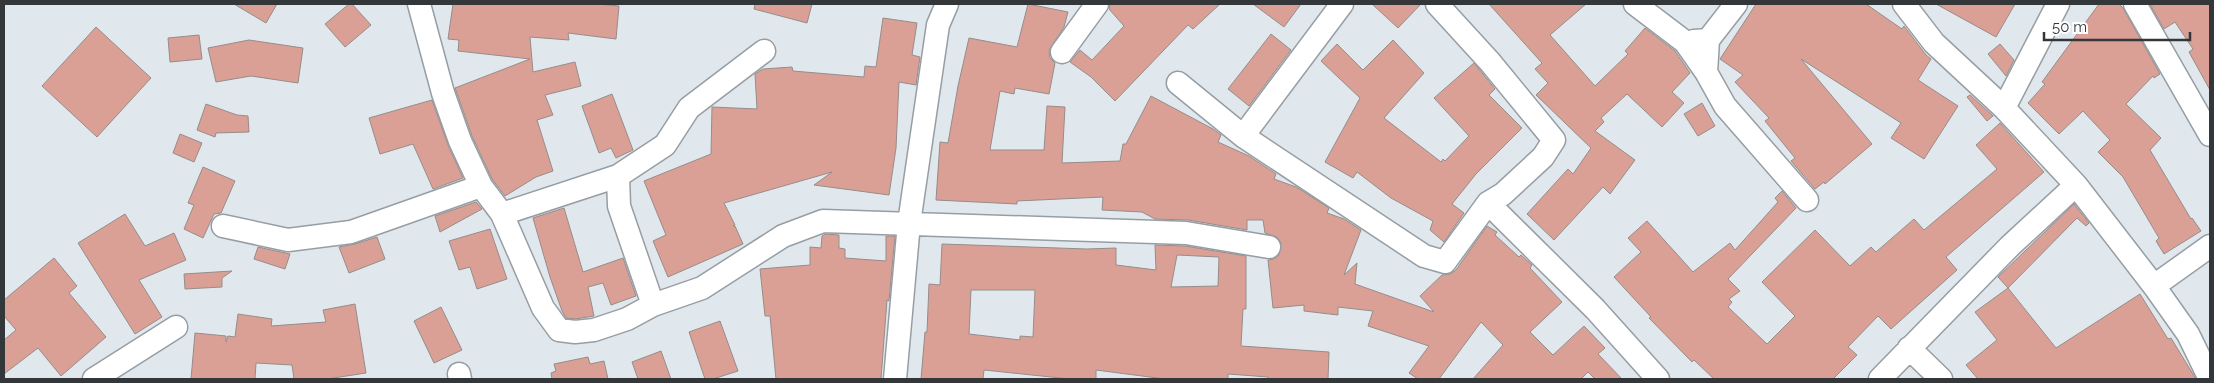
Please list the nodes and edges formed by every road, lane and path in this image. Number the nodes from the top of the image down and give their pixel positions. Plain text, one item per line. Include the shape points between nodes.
1 (419, 4) edge
2 (947, 4) edge
3 (1096, 4) edge
4 (1342, 4) edge
5 (1437, 4) edge
6 (1635, 4) edge
7 (1736, 4) edge
8 (1904, 4) edge
9 (2058, 4) edge
10 (2135, 4) edge
11 (1708, 40) junction
12 (1686, 42) junction
13 (764, 51) dead end
14 (1062, 52) dead end
15 (1706, 72) junction
16 (1178, 83) dead end
17 (2004, 108) junction
18 (1243, 136) junction
19 (2210, 136) edge
20 (618, 176) junction
21 (2076, 185) junction
22 (481, 186) junction
23 (1807, 200) dead end
24 (1488, 204) junction
25 (502, 214) junction
26 (909, 223) junction
27 (224, 226) dead end
28 (2210, 246) edge
29 (1269, 248) dead end
30 (2154, 286) junction
31 (652, 306) junction
32 (176, 327) dead end
33 (1909, 348) junction
34 (94, 379) edge
35 (895, 379) edge
36 (1658, 379) edge
37 (1880, 379) edge
38 (1941, 379) edge
39 (2210, 379) edge

1 - 22 street via 443,93
2 - 26 street via 938,25
3 - 14 street
4 - 18 street
5 - 24 street via 1554,140 1543,157
6 - 12 street
7 - 11 street
8 - 17 street via 1934,43
9 - 17 street
10 - 19 street
11 - 12 street
11 - 15 street
12 - 15 street
13 - 20 street via 689,108 665,146
15 - 23 street via 1726,106
16 - 18 street
17 - 21 street
18 - 24 street via 1424,256 1445,262
20 - 25 street
20 - 31 street via 618,206
21 - 30 street
21 - 33 street
22 - 25 street
22 - 27 street via 351,232 288,240
24 - 36 street via 1595,308
25 - 31 street via 544,308 559,330 594,330
26 - 29 street via 1186,233
26 - 31 street via 823,221 783,236 702,288
26 - 35 street
28 - 30 street
30 - 39 street via 2188,334
32 - 34 street
33 - 37 street
33 - 38 street

